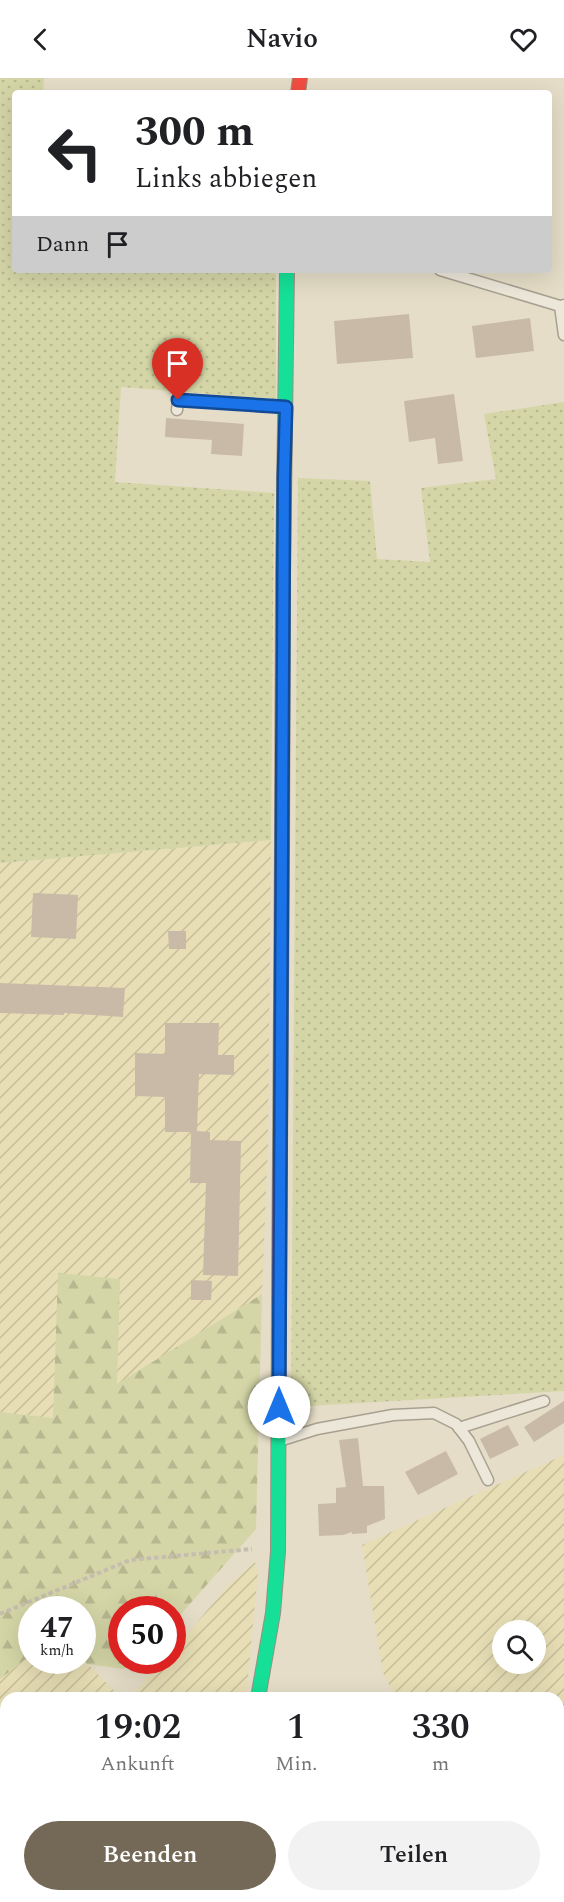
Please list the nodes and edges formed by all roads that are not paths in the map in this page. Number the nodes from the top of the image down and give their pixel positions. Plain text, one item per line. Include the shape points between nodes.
1 (287, 273) edge
2 (450, 273) edge
3 (562, 305) edge
4 (564, 335) edge
5 (286, 407) junction
6 (177, 410) dead end
7 (544, 1401) dead end
8 (459, 1428) junction
9 (279, 1441) junction
10 (488, 1480) dead end
11 (259, 1692) edge

1 - 5 main road
2 - 3 lane
3 - 4 lane
5 - 6 lane via 178,400
5 - 9 main road
7 - 8 lane
8 - 9 lane via 434,1413 393,1415
8 - 10 lane
9 - 11 main road via 278,1552 273,1613

